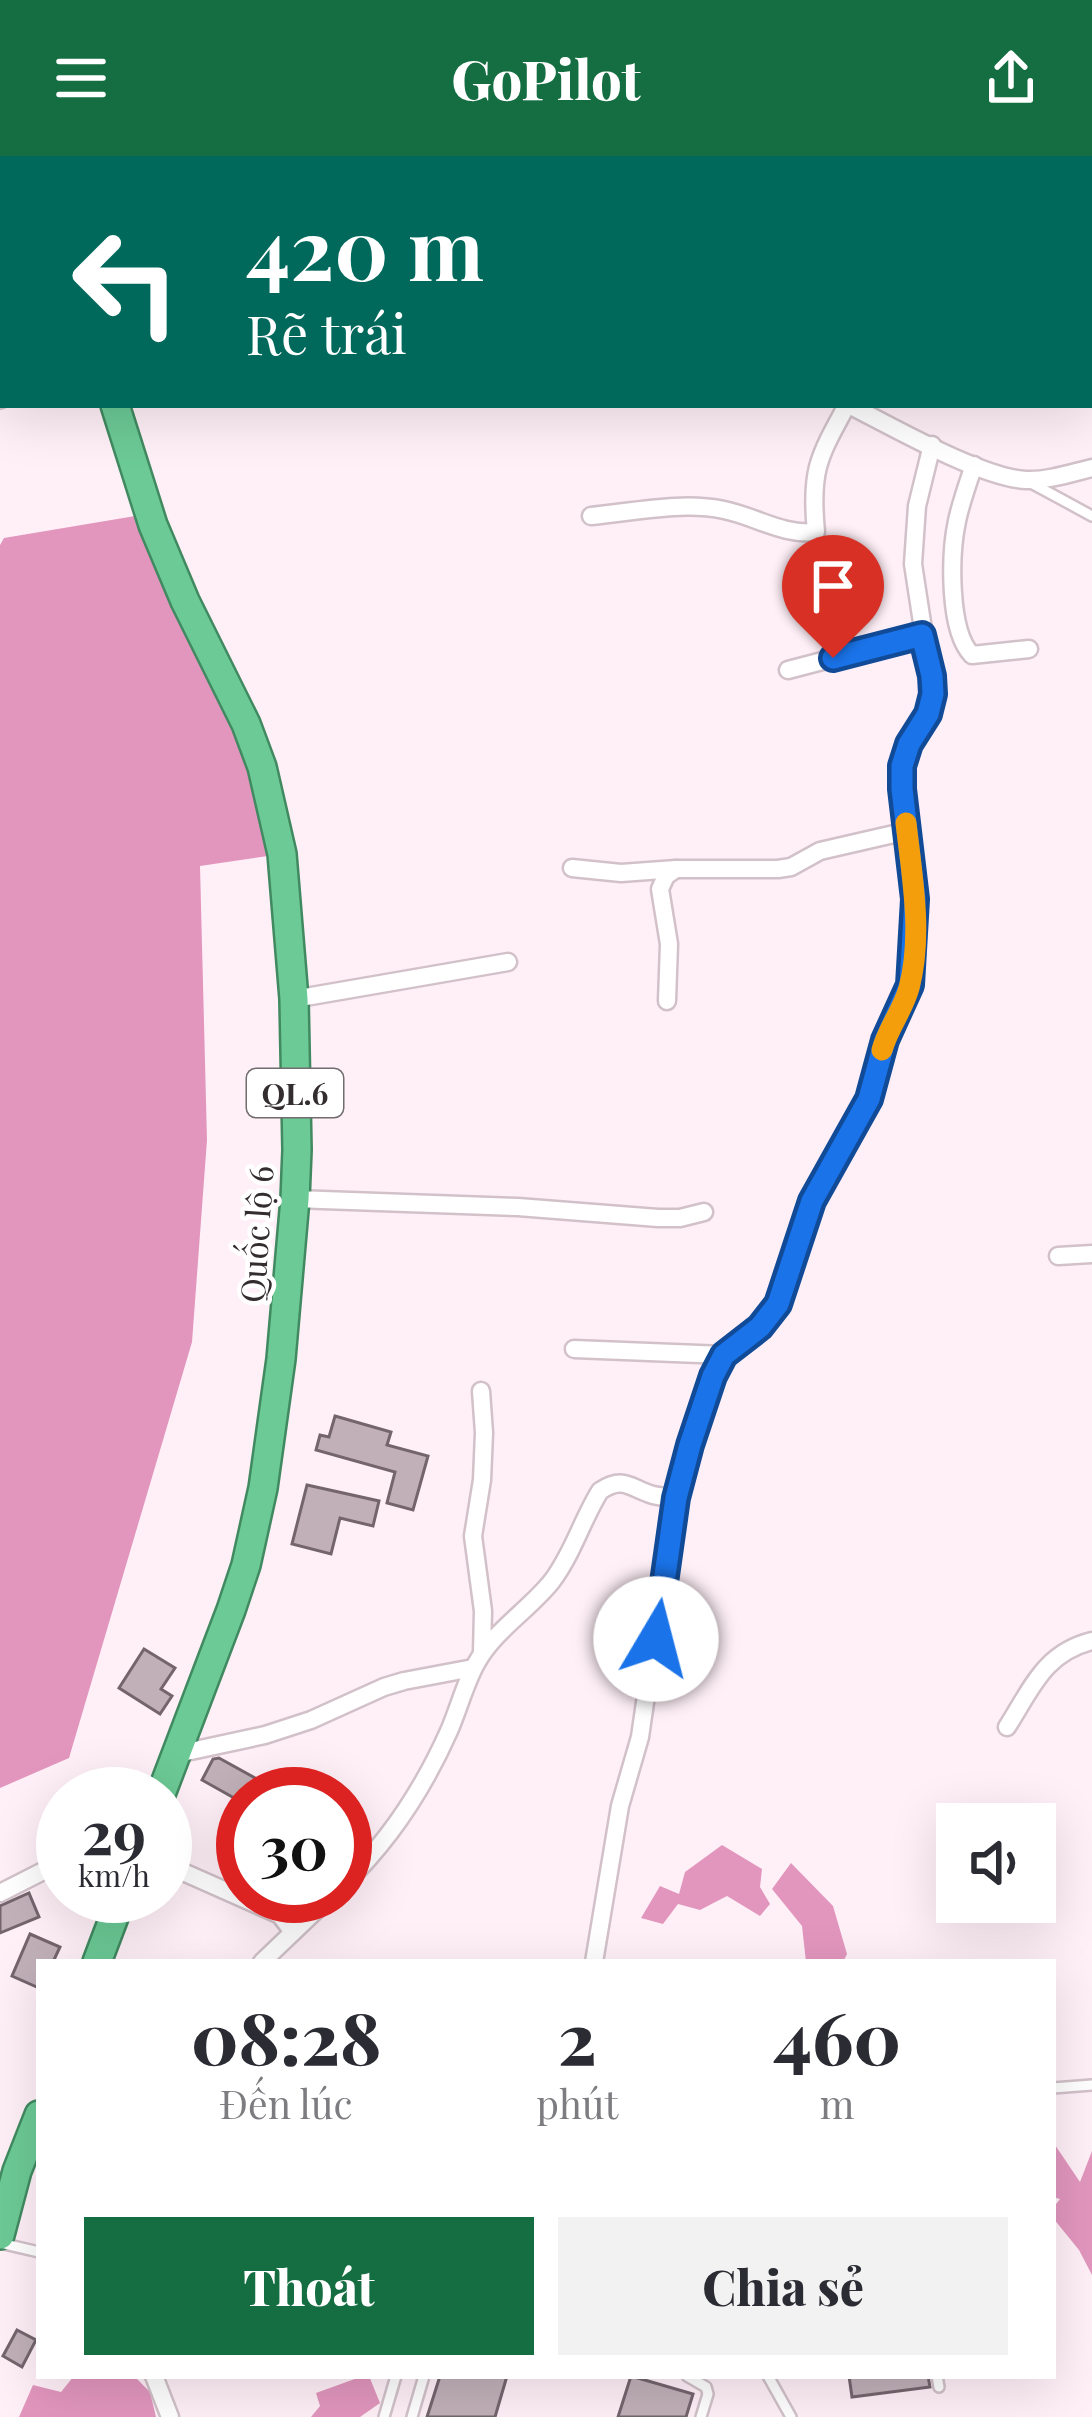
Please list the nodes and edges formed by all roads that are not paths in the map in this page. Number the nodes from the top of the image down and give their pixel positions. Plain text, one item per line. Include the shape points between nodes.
1 (116, 408) edge
2 (846, 408) edge
3 (854, 408) edge
4 (932, 445) junction
5 (974, 465) junction
6 (1092, 468) edge
7 (1025, 480) junction
8 (591, 516) dead end
9 (1092, 516) edge
10 (922, 635) junction
11 (1029, 649) dead end
12 (788, 670) dead end
13 (907, 831) junction
14 (572, 868) dead end
15 (676, 869) junction
16 (508, 962) dead end
17 (294, 999) junction
18 (667, 1001) dead end
19 (295, 1199) junction
20 (704, 1212) dead end
21 (1092, 1253) edge
22 (1058, 1256) dead end
23 (574, 1349) dead end
24 (724, 1355) junction
25 (481, 1391) dead end
26 (676, 1498) junction
27 (1092, 1641) edge
28 (477, 1661) junction
29 (1007, 1727) dead end
30 (177, 1754) junction
31 (172, 1767) edge
32 (372, 1853) edge
33 (36, 1875) edge
34 (192, 1876) edge
35 (0, 1893) edge
36 (112, 1923) edge
37 (302, 1923) edge
38 (293, 1932) junction
39 (98, 1959) edge
40 (265, 1959) edge
41 (594, 1959) edge
42 (1092, 2085) edge
43 (1056, 2088) edge
44 (36, 2123) edge
45 (0, 2239) edge
46 (36, 2251) edge
47 (155, 2379) edge
48 (395, 2379) edge
49 (423, 2379) edge
50 (692, 2379) edge
51 (770, 2379) edge
52 (170, 2417) edge
53 (384, 2417) edge
54 (412, 2417) edge
55 (701, 2417) edge
56 (791, 2417) edge

1 - 17 highway, Quốc lộ 6 / QL.6 via 153,525 262,767 282,854
2 - 8 street via 816,467 815,532 723,509
3 - 4 street
4 - 5 street
4 - 10 street via 913,535
5 - 7 street
5 - 11 street via 953,548 960,638 972,655
6 - 7 street
7 - 9 lane
10 - 12 street
10 - 13 street via 933,694 902,766
13 - 15 street via 820,851 791,867
13 - 24 street via 915,899 905,1000 869,1099 819,1185 778,1304
14 - 15 street
15 - 18 street via 660,889
16 - 17 street
17 - 19 highway, Quốc lộ 6 / QL.6
19 - 20 street via 658,1218
19 - 30 highway, Quốc lộ 6 / QL.6 via 263,1488 238,1588
21 - 22 street
23 - 24 street
24 - 26 street
25 - 28 street
26 - 28 street via 630,1485 600,1491 549,1585
26 - 41 street via 640,1738
27 - 29 street via 1048,1664
28 - 30 street via 265,1735
28 - 32 street via 422,1784
30 - 31 highway, Quốc lộ 6 / QL.6
33 - 35 street
34 - 38 street via 280,1915
36 - 39 highway
37 - 38 street
38 - 40 street
42 - 43 lane
44 - 45 highway
45 - 46 lane
47 - 52 street
48 - 53 lane
49 - 54 lane
50 - 55 lane via 708,2395
51 - 56 lane

